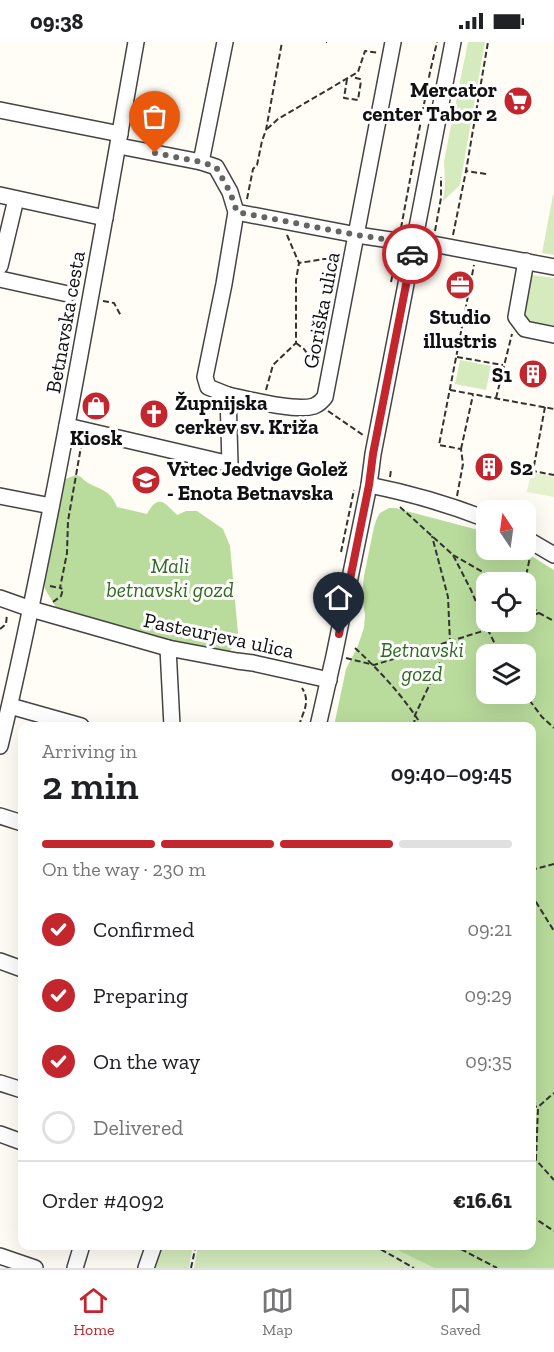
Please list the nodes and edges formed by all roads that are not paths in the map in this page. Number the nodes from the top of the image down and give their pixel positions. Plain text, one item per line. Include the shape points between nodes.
1 (136, 42) edge
2 (225, 42) edge
3 (453, 42) edge
4 (392, 49) edge
5 (0, 110) edge
6 (120, 140) junction
7 (201, 162) junction
8 (0, 195) edge
9 (16, 199) junction
10 (237, 212) junction
11 (105, 218) junction
12 (357, 235) junction
13 (415, 242) junction
14 (526, 261) junction
15 (0, 266) edge
16 (554, 267) edge
17 (0, 279) edge
18 (68, 294) dead end
19 (554, 335) edge
20 (228, 395) junction
21 (67, 426) junction
22 (369, 485) junction
23 (0, 496) edge
24 (51, 506) junction
25 (476, 515) edge
26 (536, 544) edge
27 (554, 555) edge
28 (0, 598) edge
29 (31, 609) junction
30 (168, 648) junction
31 (329, 680) junction
32 (10, 706) junction
33 (67, 722) edge
34 (172, 722) edge
35 (319, 722) edge
36 (0, 746) edge
37 (0, 816) edge
38 (18, 822) edge
39 (0, 961) edge
40 (18, 968) edge
41 (0, 1083) edge
42 (18, 1089) edge
43 (0, 1134) edge
44 (18, 1141) edge
45 (80, 1250) edge
46 (152, 1250) edge
47 (0, 1256) edge
48 (35, 1268) edge
49 (75, 1268) edge
50 (146, 1268) edge

1 - 6 street, Betnavska cesta
2 - 7 street
3 - 13 street
4 - 12 street, Goriška ulica
5 - 6 street
6 - 7 street
6 - 11 street, Betnavska cesta
7 - 10 street via 216,167
8 - 9 street
9 - 11 street
9 - 15 street
10 - 12 street, Goriška ulica
10 - 20 street via 205,377 208,387
11 - 21 street, Betnavska cesta
12 - 13 street, Goriška ulica
12 - 20 street, Goriška ulica via 325,397 319,404 303,408
13 - 14 street, Goriška ulica
13 - 22 street
14 - 16 street, Goriška ulica
14 - 19 street via 516,317 530,331
17 - 18 street
20 - 21 street via 230,464
21 - 24 street, Betnavska cesta
22 - 25 street
22 - 31 street
23 - 24 street
24 - 29 street, Betnavska cesta
26 - 27 street
28 - 29 street, Pasteurjeva ulica
29 - 30 street, Pasteurjeva ulica
29 - 32 street, Betnavska cesta
30 - 31 street, Pasteurjeva ulica
30 - 34 street
31 - 35 street
32 - 33 street
32 - 36 street, Betnavska cesta
37 - 38 street
39 - 40 street
41 - 42 street
43 - 44 street
45 - 49 street
46 - 50 street
47 - 48 street

